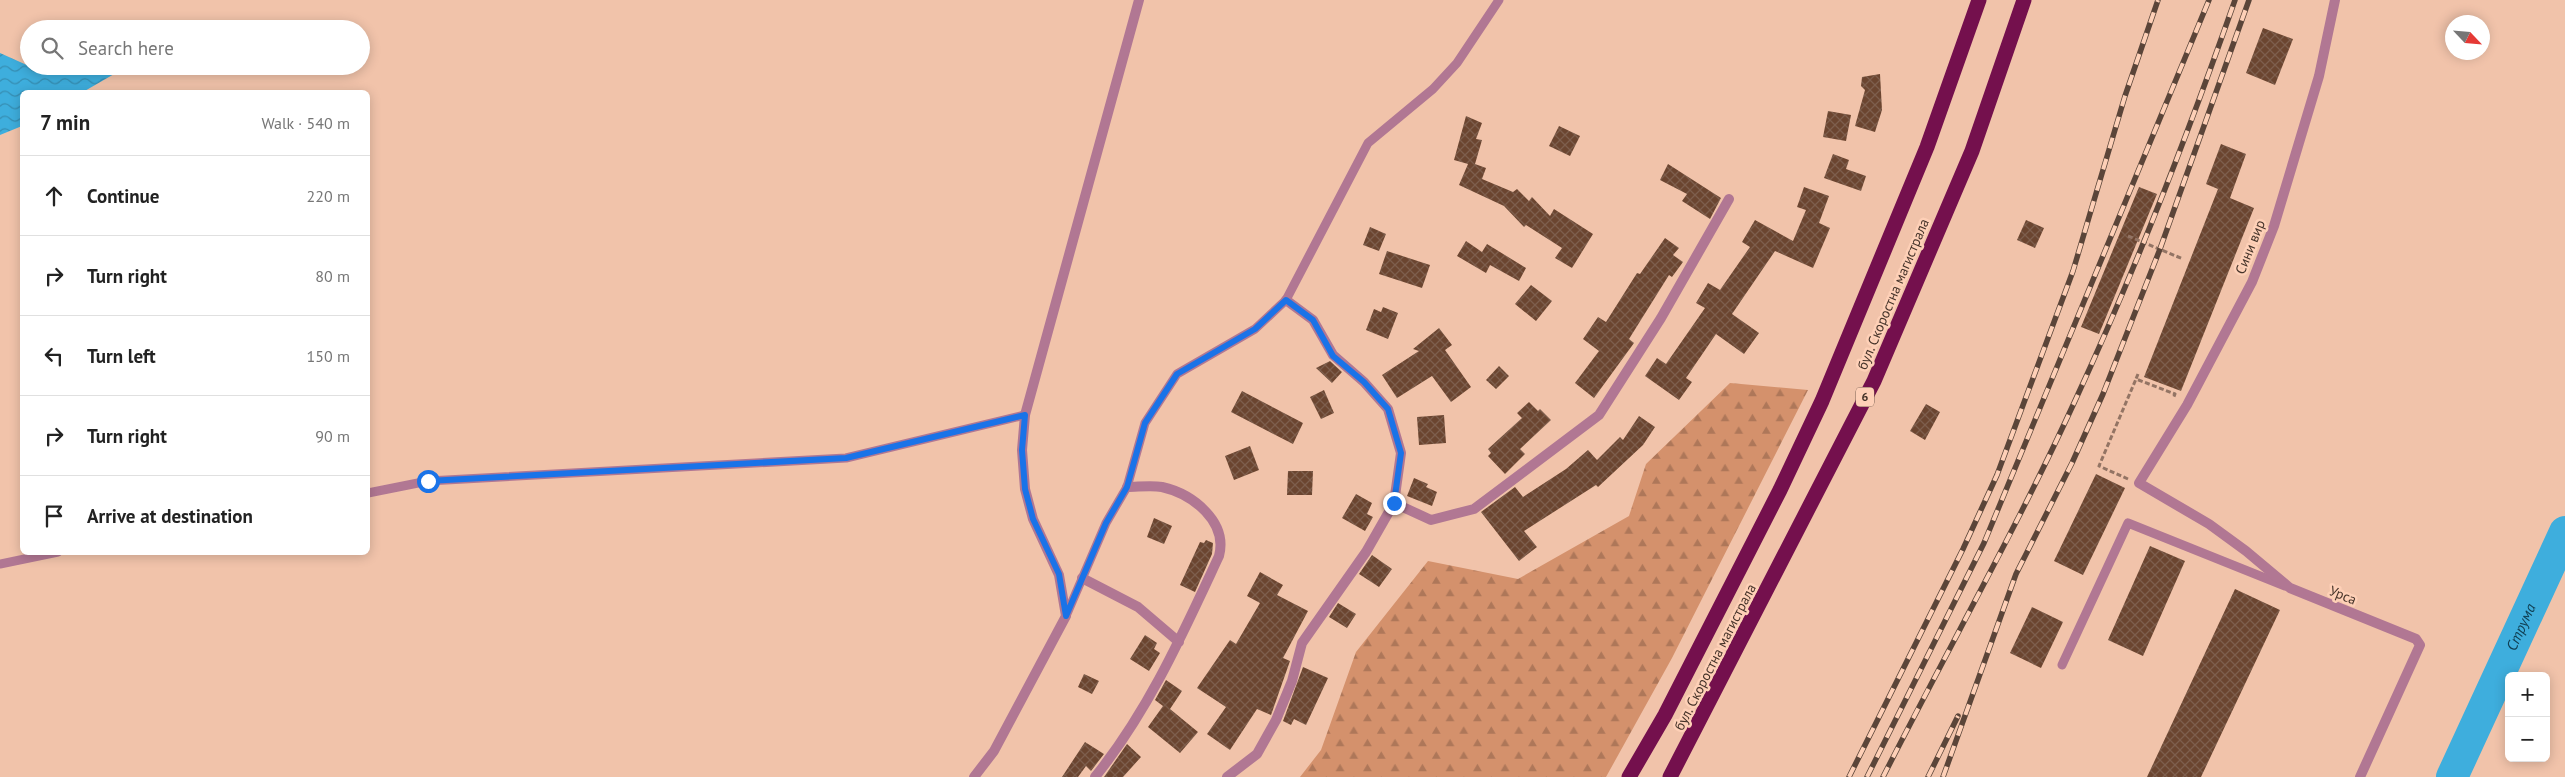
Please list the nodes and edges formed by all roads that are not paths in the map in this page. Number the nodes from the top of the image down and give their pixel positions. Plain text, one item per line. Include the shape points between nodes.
1 (1139, 0) edge
2 (1499, 0) edge
3 (1979, 0) edge
4 (2024, 0) edge
5 (2335, 0) edge
6 (1729, 199) dead end
7 (1286, 300) junction
8 (1025, 415) junction
9 (2139, 484) joint
10 (1127, 487) junction
11 (370, 492) edge
12 (1394, 503) junction
13 (44, 555) edge
14 (0, 564) edge
15 (1082, 578) junction
16 (2290, 588) junction
17 (1066, 616) junction
18 (1179, 642) junction
19 (2062, 665) dead end
20 (974, 777) edge
21 (1096, 777) edge
22 (1227, 777) edge
23 (1629, 777) edge
24 (1670, 777) edge
25 (2360, 777) edge

1 - 8 street
2 - 7 lane via 1457,63 1432,89 1368,143
3 - 23 highway, бул. Скоростна магистрала via 1927,147 1822,401 1666,715
4 - 24 highway, бул. Скоростна магистрала / 6 via 1972,151 1874,381
5 - 9 street, Сини вир via 2319,76 2274,226 2255,274 2187,405
6 - 12 street via 1661,318 1600,415 1474,509 1431,520
7 - 10 lane via 1255,329 1177,374 1145,423
7 - 12 street via 1313,320 1333,356 1364,382 1388,409 1401,453
8 - 11 lane via 846,458 428,481
8 - 17 street via 1022,450 1025,489 1033,519 1059,574
9 - 16 street, Урса via 2216,530
10 - 15 lane via 1106,523
10 - 18 street via 1161,487 1184,495 1204,509 1219,532 1222,544 1219,556
12 - 22 street via 1366,552 1302,643 1292,681 1257,754
13 - 14 lane
15 - 17 lane
15 - 18 street via 1138,607
16 - 19 lane via 2128,523
16 - 25 street, Урса via 2416,639 2420,645
17 - 20 street via 994,751
18 - 21 street via 1147,703

